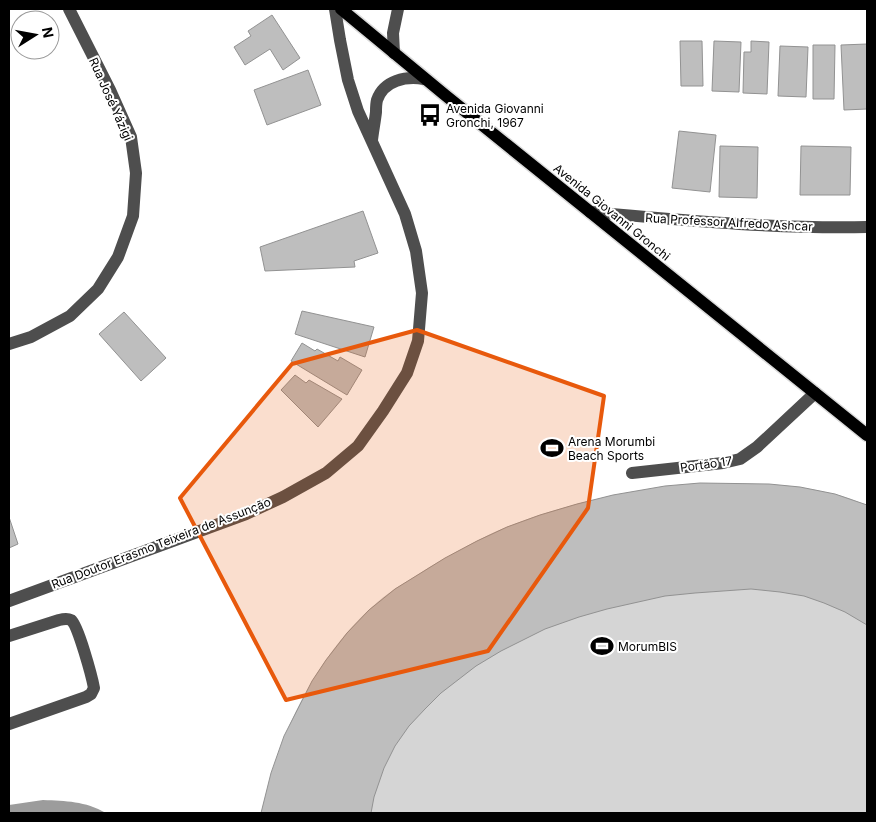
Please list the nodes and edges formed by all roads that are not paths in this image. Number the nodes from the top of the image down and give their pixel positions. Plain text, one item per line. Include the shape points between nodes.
1 (69, 9) edge
2 (335, 9) edge
3 (340, 9) edge
4 (398, 9) edge
5 (394, 53) junction
6 (424, 79) junction
7 (372, 140) junction
8 (590, 212) junction
9 (867, 227) edge
10 (9, 344) edge
11 (815, 393) junction
12 (867, 435) edge
13 (632, 473) dead end
14 (9, 601) edge
15 (9, 636) edge
16 (9, 724) edge

1 - 10 street, Rua José Yázigi via 130,137 136,173 133,216 118,257 98,289 70,316 32,337
2 - 7 street, Rua Doutor Erasmo Teixeira de Assunção via 348,80
3 - 5 main road, Avenida Giovanni Gronchi
4 - 5 street via 393,33
5 - 6 main road, Avenida Giovanni Gronchi
6 - 7 street via 404,78 385,87 377,101
6 - 8 main road, Avenida Giovanni Gronchi
7 - 14 street, Rua Doutor Erasmo Teixeira de Assunção via 405,214 416,251 422,293 418,341 407,373 358,446 326,473 283,497
8 - 9 street, Rua Professor Alfredo Ashcar via 716,222
8 - 11 main road, Avenida Giovanni Gronchi
11 - 12 main road, Avenida Giovanni Gronchi
11 - 13 street, Portão 17 via 740,459
15 - 16 street via 59,620 70,620 86,656 94,688 86,697

